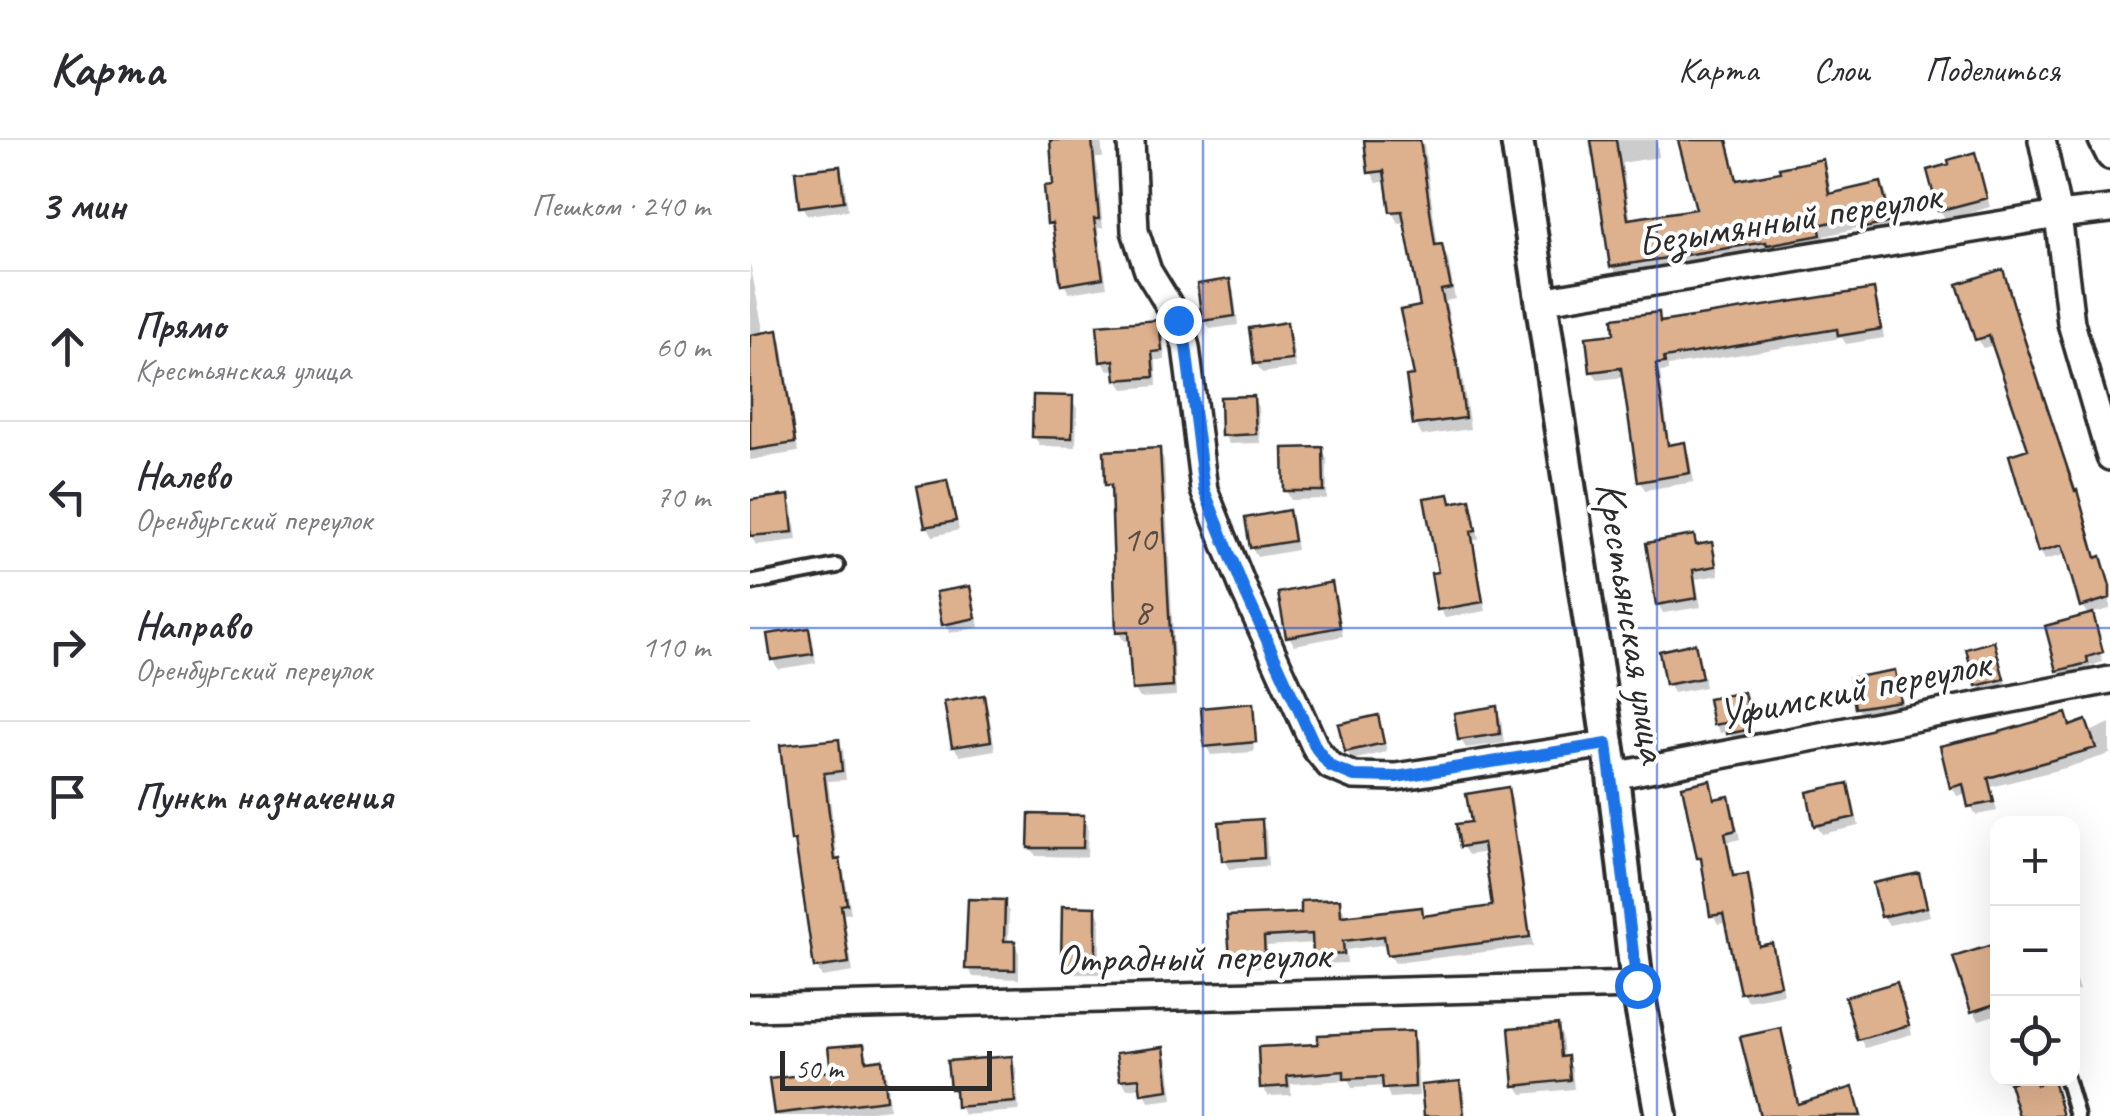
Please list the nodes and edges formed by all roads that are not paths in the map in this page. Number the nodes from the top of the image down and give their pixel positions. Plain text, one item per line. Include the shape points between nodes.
1 (1132, 140) edge
2 (1516, 140) edge
3 (2042, 140) edge
4 (2102, 140) edge
5 (2110, 156) edge
6 (2110, 209) edge
7 (2058, 215) junction
8 (1540, 301) junction
9 (2110, 457) edge
10 (837, 566) dead end
11 (750, 583) edge
12 (2110, 680) edge
13 (1607, 744) junction
14 (1613, 776) junction
15 (1637, 985) junction
16 (750, 1008) edge
17 (2068, 1086) edge
18 (1660, 1116) edge
19 (2077, 1116) edge

1 - 13 street via 1135,231 1186,346 1204,490 1316,748 1330,766 1354,776 1396,777
2 - 8 street, Крестьянская улица
3 - 7 street
4 - 5 street
6 - 7 street, Безымянный переулок
7 - 8 street, Безымянный переулок
7 - 9 street via 2072,323
8 - 13 street, Крестьянская улица
10 - 11 lane
12 - 14 street, Уфимский переулок
13 - 14 street, Крестьянская улица
14 - 15 street, Крестьянская улица
15 - 16 street, Отрадный переулок
15 - 18 street, Крестьянская улица
17 - 19 lane

